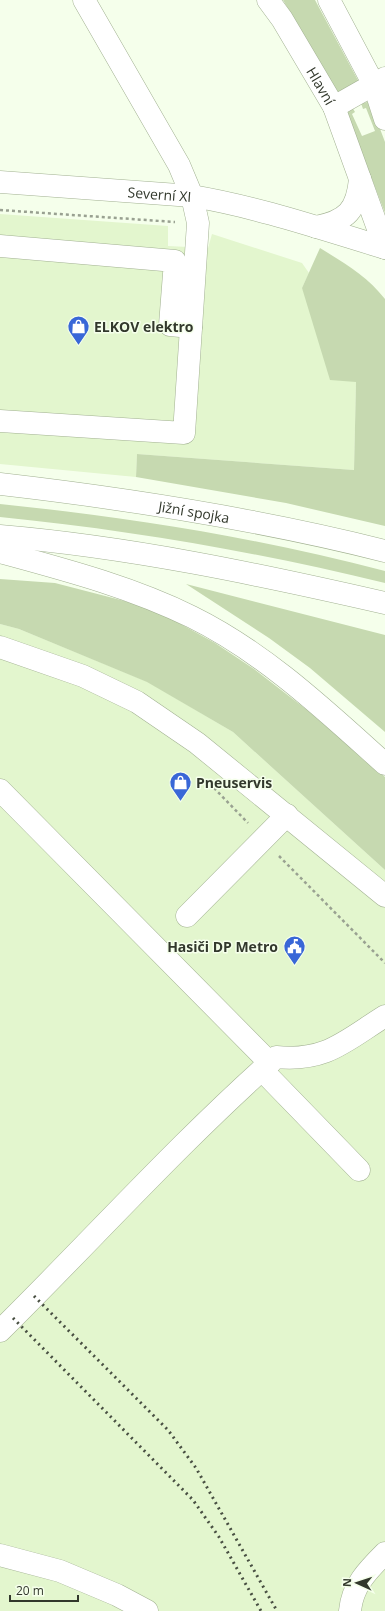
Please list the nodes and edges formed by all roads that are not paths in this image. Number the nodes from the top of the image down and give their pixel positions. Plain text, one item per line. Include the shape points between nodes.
1 (84, 0) edge
2 (268, 0) edge
3 (329, 0) edge
4 (379, 82) edge
5 (334, 107) junction
6 (385, 119) edge
7 (360, 179) junction
8 (0, 182) edge
9 (192, 196) junction
10 (316, 227) junction
11 (0, 246) edge
12 (385, 248) edge
13 (191, 327) junction
14 (0, 421) edge
15 (0, 484) edge
16 (0, 536) edge
17 (385, 551) edge
18 (0, 552) edge
19 (385, 603) edge
20 (0, 647) edge
21 (385, 764) edge
22 (0, 790) edge
23 (287, 815) junction
24 (385, 896) edge
25 (186, 916) dead end
26 (385, 1016) edge
27 (266, 1066) junction
28 (359, 1170) dead end
29 (0, 1331) edge
30 (385, 1553) edge
31 (0, 1555) edge
32 (147, 1611) edge
33 (350, 1611) edge

1 - 9 main road via 179,165
2 - 5 main road, Hlavní
3 - 4 main road
4 - 5 main road
4 - 6 main road
5 - 7 main road, Hlavní
7 - 10 main road, Severní XI via 359,195 348,214 340,221
7 - 12 main road, Hlavní
8 - 9 main road, Severní XI
9 - 10 main road, Severní XI via 218,200
9 - 13 main road via 198,223
10 - 12 main road, Severní XI
11 - 13 main road via 175,261 170,325
13 - 14 main road via 184,433
15 - 17 main road, Jižní spojka via 177,507 273,524
16 - 19 main road via 104,548 192,562
18 - 21 main road via 98,579 193,617 278,672
20 - 23 main road via 83,676 137,702 198,742
22 - 27 main road
23 - 24 main road
23 - 25 main road
26 - 27 main road via 331,1051 314,1057 276,1057
27 - 28 main road
27 - 29 main road
30 - 33 main road via 363,1575 353,1595
31 - 32 main road via 60,1571 117,1595

